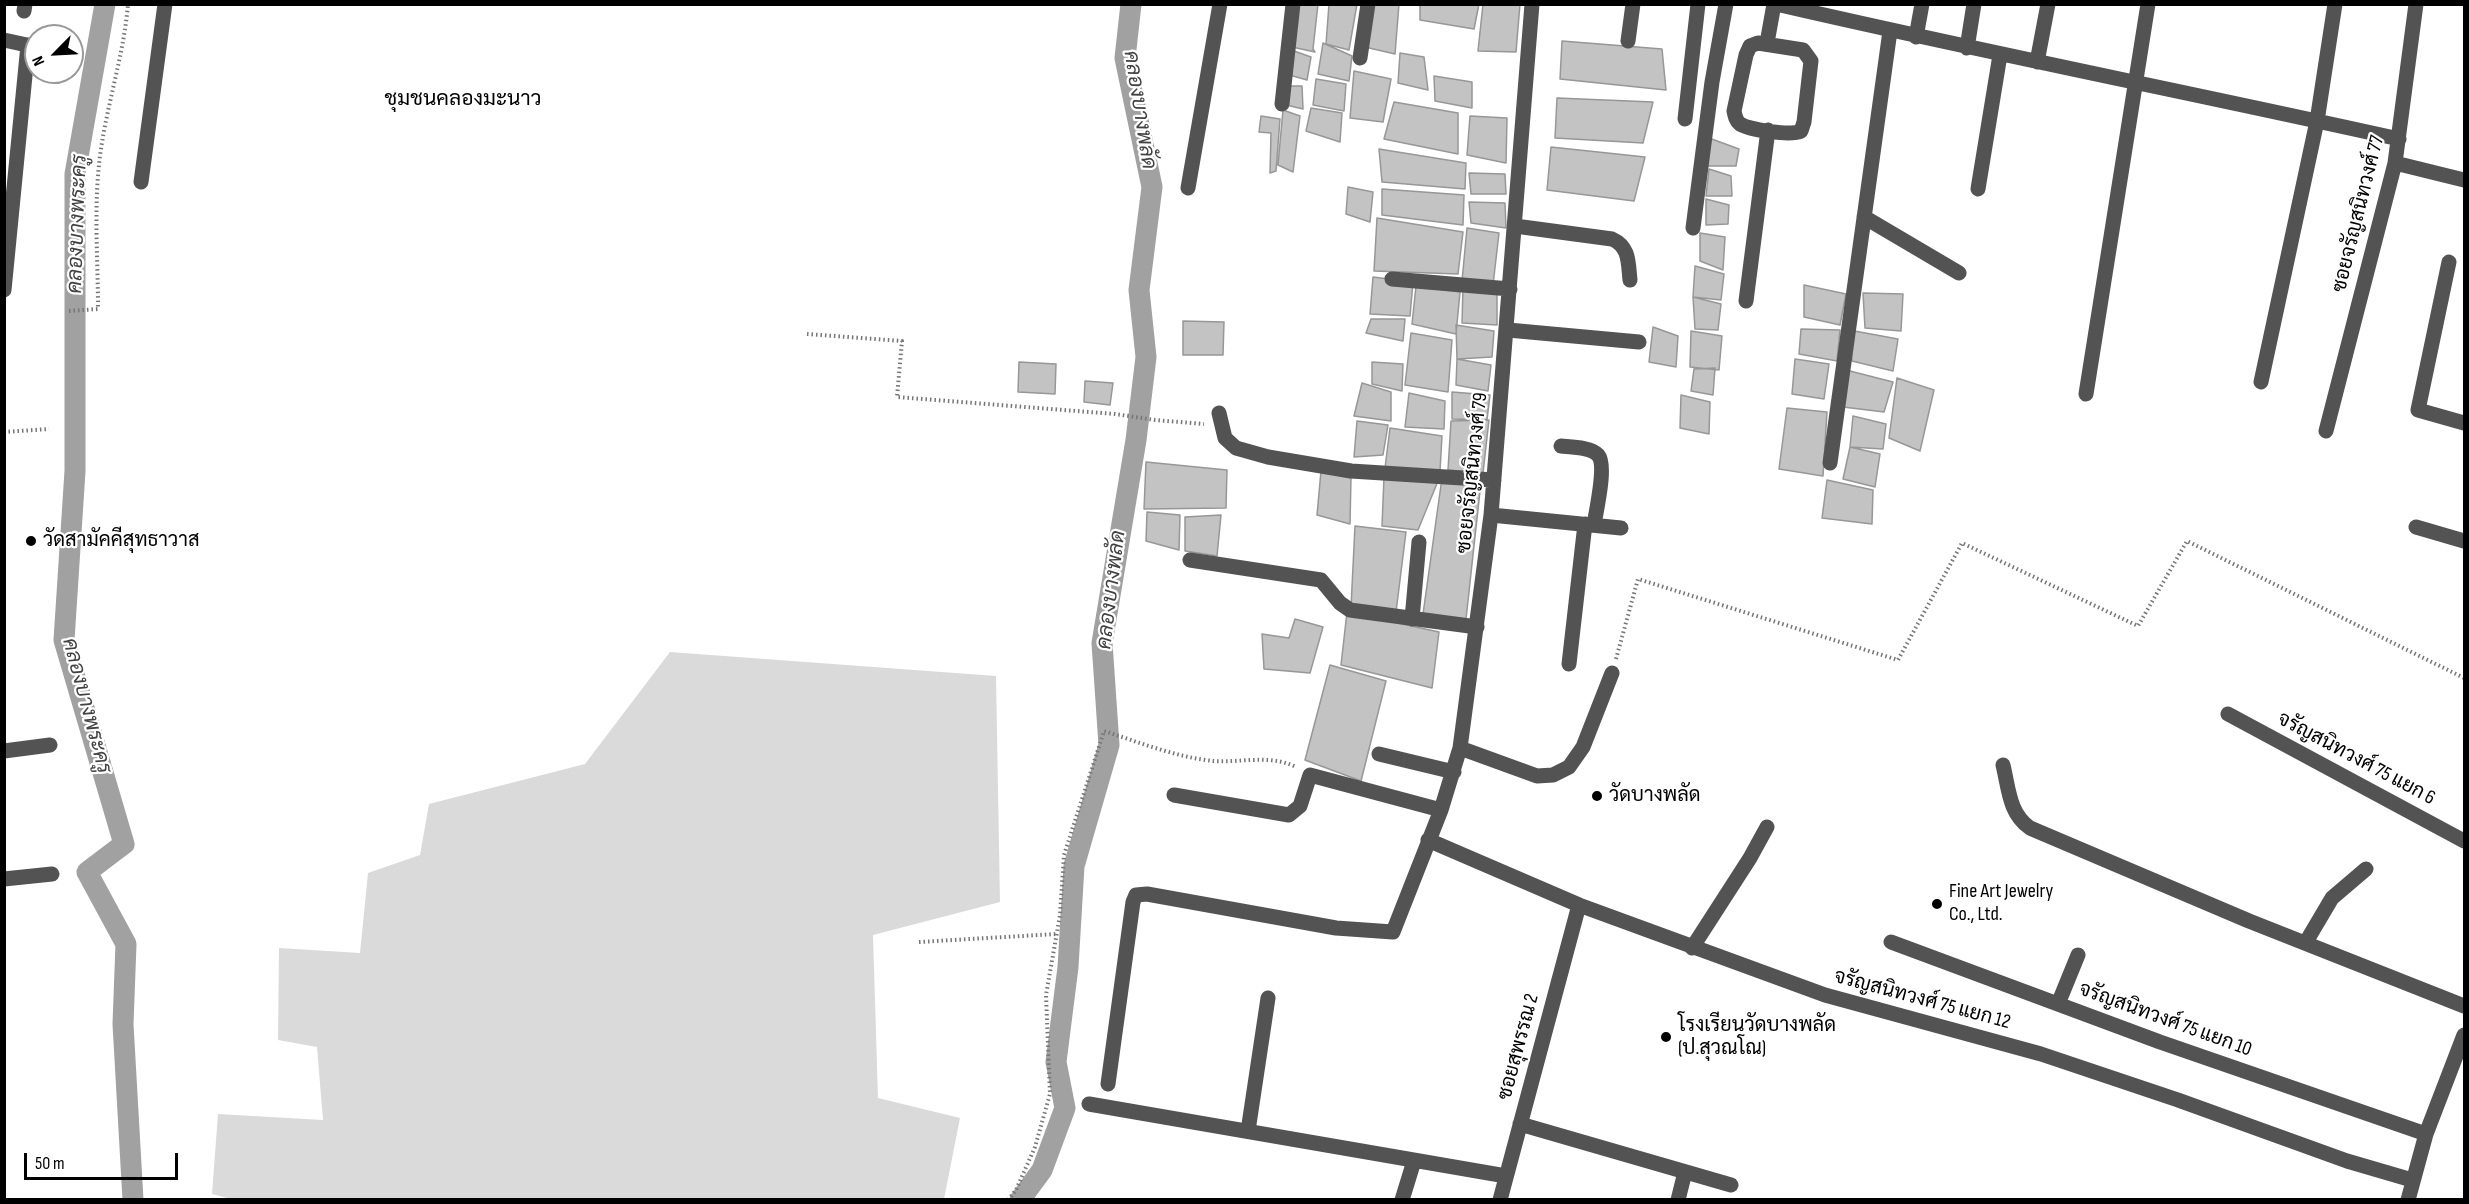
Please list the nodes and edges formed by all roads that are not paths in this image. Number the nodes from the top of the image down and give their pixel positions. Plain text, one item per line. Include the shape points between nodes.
1 (165, 4) edge
2 (1220, 4) edge
3 (1293, 4) edge
4 (1368, 4) edge
5 (1532, 4) edge
6 (1633, 4) edge
7 (1698, 4) edge
8 (1726, 4) edge
9 (1775, 4) edge
10 (1922, 4) edge
11 (1974, 4) edge
12 (2048, 4) edge
13 (2148, 4) edge
14 (2335, 4) edge
15 (2416, 4) edge
16 (1890, 31) junction
17 (1916, 37) junction
18 (4, 40) edge
19 (1628, 41) dead end
20 (1767, 43) junction
21 (24, 44) edge
22 (1967, 48) junction
23 (2000, 55) junction
24 (1360, 58) dead end
25 (2037, 62) junction
26 (2137, 81) junction
27 (28, 84) edge
28 (1282, 104) dead end
29 (1685, 119) dead end
30 (2317, 121) junction
31 (1768, 130) junction
32 (2399, 139) junction
33 (2395, 163) junction
34 (2464, 180) edge
35 (141, 182) dead end
36 (1188, 188) dead end
37 (1978, 189) dead end
38 (1864, 217) junction
39 (1515, 226) junction
40 (1693, 228) dead end
41 (2449, 262) dead end
42 (1959, 273) dead end
43 (1392, 279) dead end
44 (1630, 280) dead end
45 (4, 290) edge
46 (1510, 290) junction
47 (1746, 301) dead end
48 (1508, 330) junction
49 (1639, 342) dead end
50 (2261, 382) dead end
51 (2086, 394) dead end
52 (1220, 419) road end
53 (2464, 423) edge
54 (2326, 431) dead end
55 (1561, 446) dead end
56 (1830, 463) dead end
57 (1494, 480) junction
58 (1491, 515) junction
59 (1590, 525) junction
60 (1621, 528) dead end
61 (2416, 528) dead end
62 (2464, 541) edge
63 (1419, 542) dead end
64 (1190, 560) dead end
65 (1412, 619) junction
66 (1478, 627) junction
67 (1569, 664) dead end
68 (1612, 673) road end
69 (2228, 714) dead end
70 (50, 744) dead end
71 (1460, 748) junction
72 (4, 751) edge
73 (1379, 754) dead end
74 (2003, 765) dead end
75 (1454, 772) junction
76 (1174, 795) dead end
77 (1441, 810) junction
78 (1767, 827) dead end
79 (1428, 840) junction
80 (2464, 841) edge
81 (2366, 869) dead end
82 (52, 874) dead end
83 (4, 879) edge
84 (1579, 905) junction
85 (1891, 942) dead end
86 (2306, 942) junction
87 (1692, 948) junction
88 (2078, 955) dead end
89 (1268, 998) dead end
90 (2058, 1004) junction
91 (2464, 1006) edge
92 (2464, 1035) edge
93 (1108, 1084) dead end
94 (1089, 1104) dead end
95 (1520, 1124) junction
96 (1248, 1131) junction
97 (2426, 1134) junction
98 (1414, 1161) junction
99 (1685, 1173) junction
100 (1506, 1176) junction
101 (2412, 1180) junction
102 (1731, 1185) dead end
103 (1402, 1200) edge
104 (1500, 1200) edge
105 (1678, 1200) edge
106 (2408, 1200) edge

1 - 35 street
2 - 36 street
3 - 28 street
4 - 24 street
5 - 39 street, ซอยจรัญสนิทวงศ์ 79
6 - 19 street
7 - 29 street
8 - 40 street
9 - 16 street
9 - 20 street
10 - 17 street
11 - 22 street
12 - 25 street
13 - 26 street
14 - 30 street
15 - 32 street, ซอยจรัญสนิทวงศ์ 77
16 - 17 street
16 - 38 street
17 - 22 street
18 - 21 street
20 - 31 street via 1750,46 1734,111 1741,124
20 - 31 street via 1803,50 1811,61 1801,130 1787,134
22 - 23 street
23 - 25 street
23 - 37 street
25 - 26 street
26 - 30 street
26 - 51 street
27 - 45 street
30 - 32 street
30 - 50 street
31 - 47 street
32 - 33 street, ซอยจรัญสนิทวงศ์ 77
33 - 34 street
33 - 54 street, ซอยจรัญสนิทวงศ์ 77
38 - 42 street
38 - 56 street
39 - 44 street via 1612,239 1628,254
39 - 46 street, ซอยจรัญสนิทวงศ์ 79
41 - 53 street via 2418,410
43 - 46 street
46 - 48 street, ซอยจรัญสนิทวงศ์ 79
48 - 49 street
48 - 57 street, ซอยจรัญสนิทวงศ์ 79
52 - 57 street via 1225,438 1236,448 1268,457 1351,471
55 - 59 street via 1599,455 1602,466
57 - 58 street, ซอยจรัญสนิทวงศ์ 79
58 - 59 street
58 - 66 street, ซอยจรัญสนิทวงศ์ 79
59 - 60 street
59 - 67 street
61 - 62 street
63 - 65 street
64 - 65 street via 1321,580 1350,609
65 - 66 street
66 - 71 street, ซอยจรัญสนิทวงศ์ 79
68 - 71 street via 1583,747 1569,767 1553,775 1537,776
69 - 80 street, จรัญสนิทวงศ์ 75 แยก 6
70 - 72 street
71 - 75 street, ซอยจรัญสนิทวงศ์ 79
73 - 75 street
74 - 86 street via 2013,808 2019,820 2030,828
75 - 77 street, ซอยจรัญสนิทวงศ์ 79
76 - 77 street via 1289,815 1300,806 1310,775
77 - 79 street, ซอยจรัญสนิทวงศ์ 79
78 - 87 street
79 - 84 street, จรัญสนิทวงศ์ 75 แยก 12
79 - 93 street, ซอยจรัญสนิทวงศ์ 79 via 1393,932 1336,927 1136,895
81 - 86 street via 2332,898
82 - 83 street
84 - 87 street, จรัญสนิทวงศ์ 75 แยก 12
84 - 95 street, ซอยสุพรรณ 2
85 - 90 street, จรัญสนิทวงศ์ 75 แยก 10
86 - 91 street
87 - 101 street, จรัญสนิทวงศ์ 75 แยก 12 via 1825,995 2041,1054
88 - 90 street
89 - 96 street
90 - 97 street, จรัญสนิทวงศ์ 75 แยก 10
92 - 97 street
94 - 96 street
95 - 99 street
95 - 100 street, ซอยสุพรรณ 2
96 - 98 street
97 - 101 street
98 - 100 street
98 - 103 street
99 - 102 street
99 - 105 street
100 - 104 street, ซอยสุพรรณ 2
101 - 106 street

